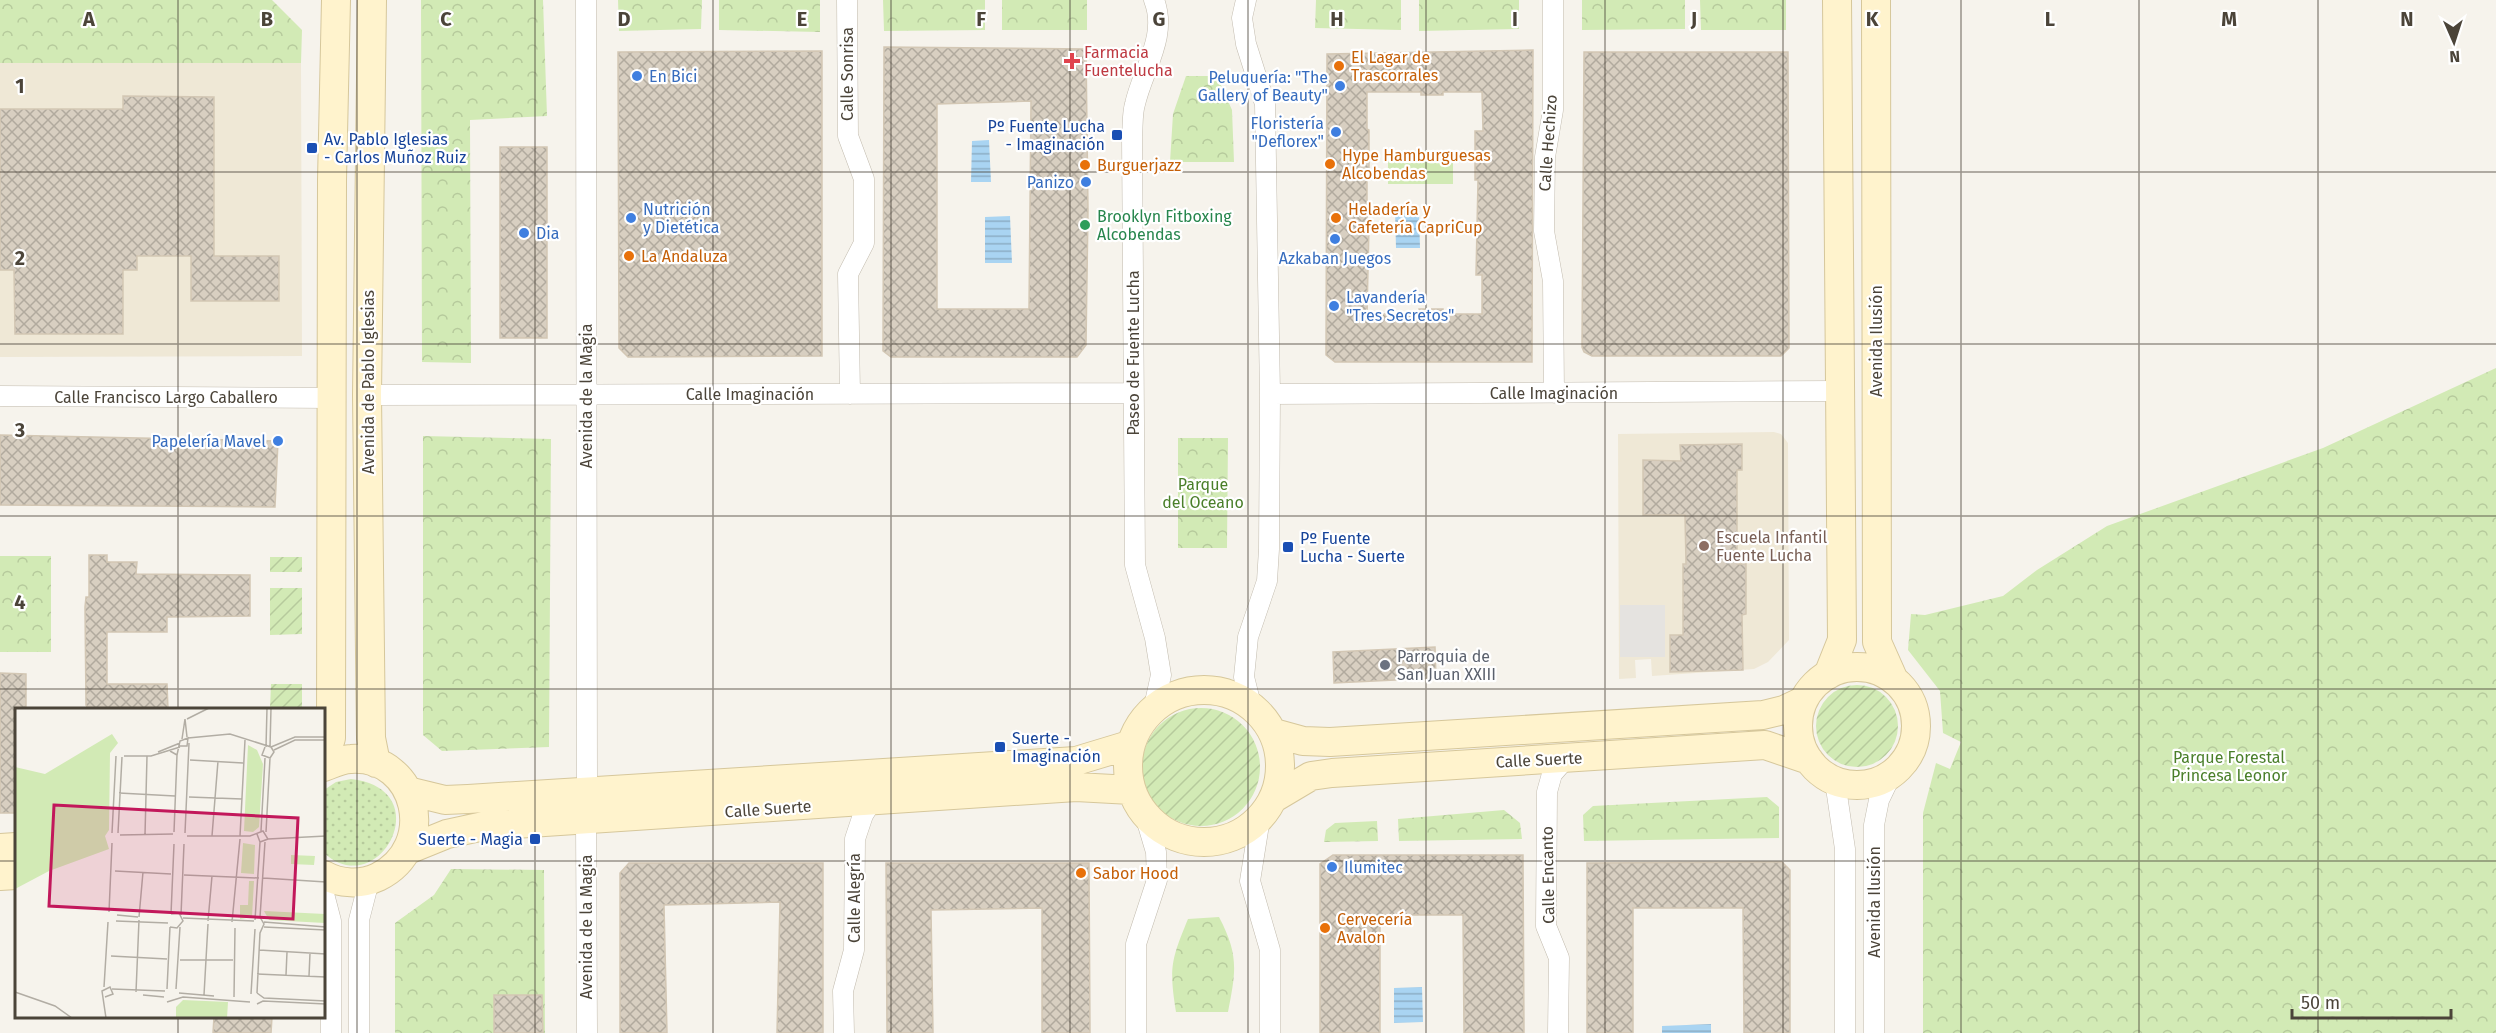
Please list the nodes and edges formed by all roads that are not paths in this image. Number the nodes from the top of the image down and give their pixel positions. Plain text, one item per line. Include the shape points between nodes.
1 (336, 0) edge
2 (372, 0) edge
3 (586, 0) edge
4 (847, 0) edge
5 (1154, 0) edge
6 (1246, 0) edge
7 (1553, 0) edge
8 (1837, 0) edge
9 (1876, 0) edge
10 (1838, 391) junction
11 (1132, 393) junction
12 (1554, 393) junction
13 (849, 394) junction
14 (1270, 394) junction
15 (367, 395) junction
16 (586, 395) junction
17 (0, 396) edge
18 (332, 398) junction
19 (1828, 675) junction
20 (1893, 678) junction
21 (1803, 701) junction
22 (1251, 705) junction
23 (1154, 707) junction
24 (1274, 733) junction
25 (1129, 745) junction
26 (326, 754) edge
27 (1566, 758) junction
28 (1809, 760) junction
29 (376, 763) junction
30 (326, 766) edge
31 (1891, 775) junction
32 (1835, 781) junction
33 (1131, 790) junction
34 (408, 791) junction
35 (587, 791) junction
36 (871, 802) junction
37 (1267, 808) junction
38 (1145, 815) junction
39 (586, 821) junction
40 (15, 846) edge
41 (0, 848) edge
42 (410, 849) junction
43 (15, 875) edge
44 (0, 876) edge
45 (326, 876) edge
46 (369, 881) junction
47 (326, 902) edge
48 (331, 1033) edge
49 (359, 1033) edge
50 (587, 1033) edge
51 (844, 1033) edge
52 (1136, 1033) edge
53 (1270, 1033) edge
54 (1558, 1033) edge
55 (1845, 1033) edge
56 (1874, 1033) edge

1 - 18 main road
2 - 15 main road, Avenida de Pablo Iglesias
3 - 16 street, Avenida de la Magia
4 - 13 street, Calle Sonrisa via 848,136 864,179 864,243 848,274
5 - 11 street, Paseo de Fuente Lucha via 1156,44 1134,105 1132,136
6 - 14 street via 1242,18 1246,44 1266,104
7 - 12 street, Calle Hechizo via 1553,110 1545,158 1544,231 1553,281
8 - 10 main road
9 - 20 main road, Avenida Ilusión via 1877,642
10 - 12 street, Calle Imaginación
10 - 19 main road via 1842,640
11 - 13 street, Calle Imaginación
11 - 23 street, Paseo de Fuente Lucha via 1135,564 1161,675
12 - 14 street, Calle Imaginación
13 - 16 street, Calle Imaginación
14 - 22 street via 1267,581 1248,637 1244,677
15 - 16 street, Calle Imaginación
15 - 29 main road, Avenida de Pablo Iglesias via 371,738
16 - 35 street, Avenida de la Magia
17 - 18 street, Calle Francisco Largo Caballero
18 - 26 main road via 331,738
19 - 20 main road via 1844,668 1861,667
19 - 21 main road via 1813,686
20 - 31 main road via 1914,708 1917,727 1914,746
21 - 24 main road, Calle Suerte via 1763,715 1489,733 1330,742 1303,741
21 - 28 main road via 1798,721 1800,741
22 - 23 main road via 1220,690 1185,691
22 - 24 main road
23 - 25 main road via 1139,724
24 - 37 main road via 1281,761 1279,780
25 - 33 main road via 1126,768
25 - 35 main road, Calle Suerte via 1076,762
27 - 28 main road, Calle Suerte via 1765,746
27 - 37 main road, Calle Suerte via 1311,776
27 - 54 street, Calle Encanto via 1552,774 1547,792 1546,926 1558,958
28 - 32 main road
29 - 30 main road via 350,759
29 - 34 main road via 392,772
31 - 32 main road via 1858,785
31 - 56 street, Avenida Ilusión via 1879,800 1874,825
32 - 55 street, Avenida Ilusión via 1845,849
33 - 36 main road, Calle Suerte via 1076,787
33 - 38 main road
34 - 35 main road, Calle Suerte via 445,800
34 - 42 main road via 416,821
36 - 39 main road, Calle Suerte
36 - 51 street, Calle Alegría via 855,839 854,950 843,991
37 - 38 main road via 1234,836 1202,842 1170,835
37 - 53 street via 1250,880 1270,950
38 - 52 street via 1156,852 1158,880 1136,944
39 - 42 main road, Calle Suerte via 483,826 447,834
39 - 50 street, Avenida de la Magia
40 - 41 main road
42 - 46 main road via 391,870
43 - 44 main road
45 - 46 main road via 349,883
46 - 49 street via 359,920
47 - 48 street via 331,921

